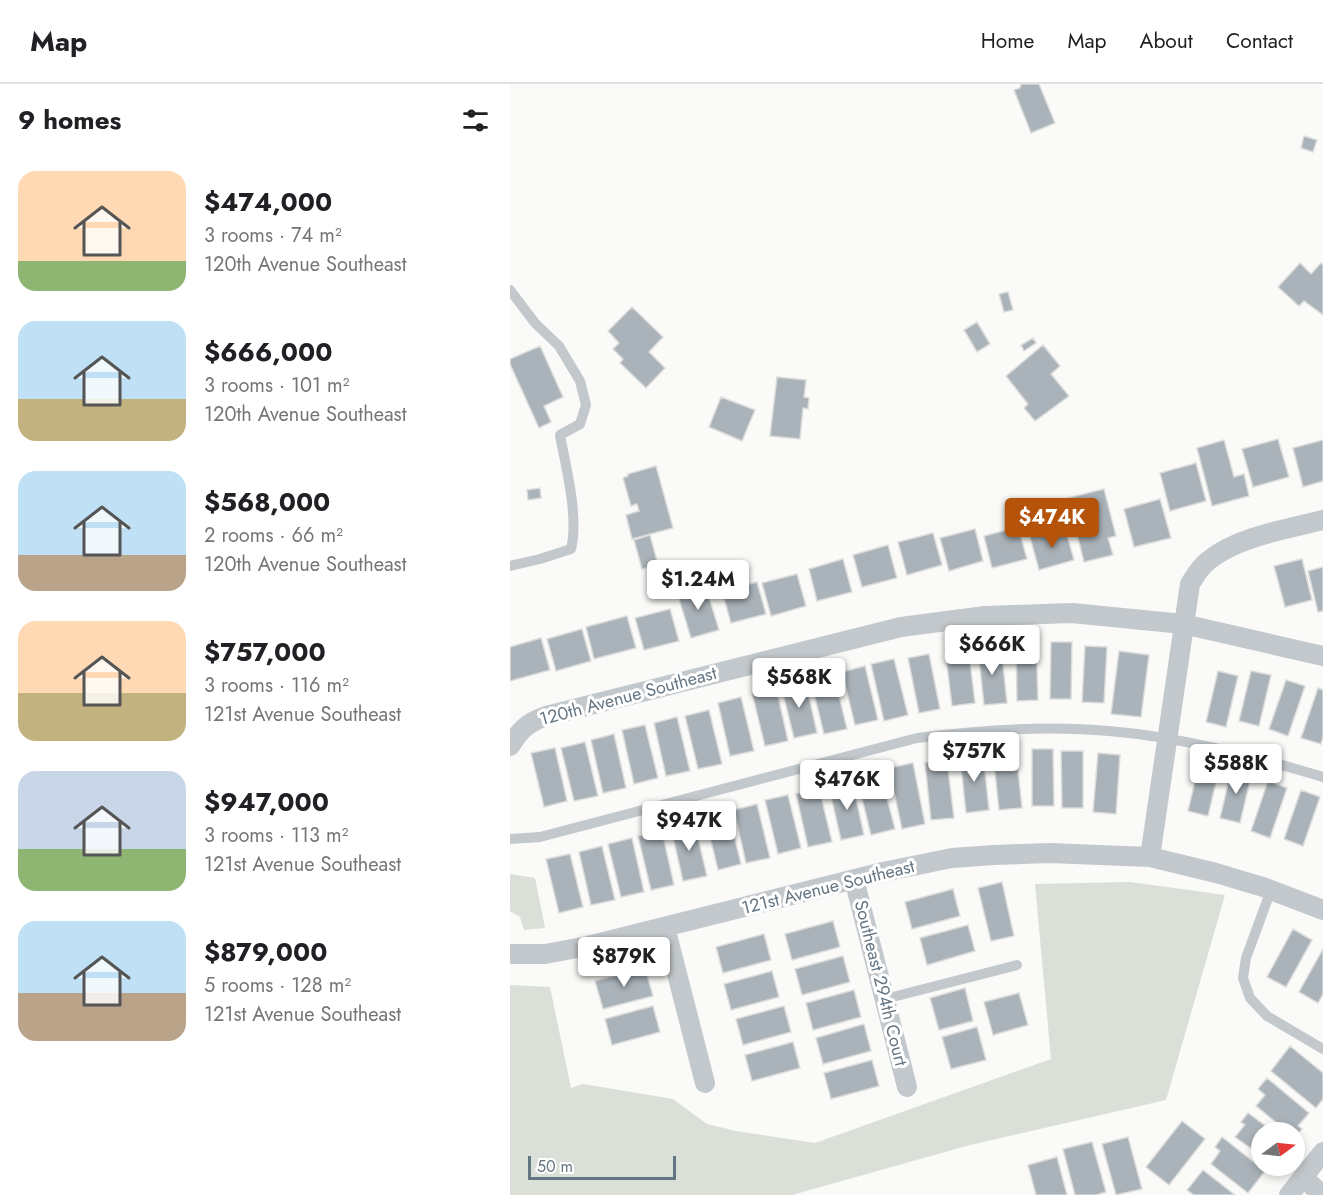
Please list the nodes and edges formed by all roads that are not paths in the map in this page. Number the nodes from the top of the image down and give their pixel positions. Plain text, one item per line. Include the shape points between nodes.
1 (510, 290) edge
2 (1323, 520) edge
3 (510, 566) edge
4 (1183, 624) junction
5 (1323, 656) edge
6 (1167, 738) junction
7 (510, 746) edge
8 (1323, 777) edge
9 (510, 839) edge
10 (1150, 857) junction
11 (855, 879) junction
12 (1271, 890) junction
13 (1323, 910) edge
14 (665, 927) junction
15 (510, 954) edge
16 (1017, 965) dead end
17 (885, 999) junction
18 (1323, 1050) edge
19 (705, 1083) dead end
20 (907, 1087) dead end
21 (1323, 1152) edge
22 (1303, 1177) junction
23 (1289, 1195) edge
24 (1322, 1195) edge

1 - 3 lane via 559,346 580,381 586,405 580,424 560,435 574,535 571,549
2 - 4 street via 1253,538 1208,561 1190,584
4 - 5 street, 120th Avenue Southeast
4 - 6 street
4 - 7 street, 120th Avenue Southeast via 1072,613 986,616 901,627 546,716 530,722
6 - 8 lane
6 - 9 lane via 1040,729 917,738 540,837
6 - 10 street
10 - 11 street, 121st Avenue Southeast via 1049,853 952,858
10 - 12 street, 121st Avenue Southeast
11 - 14 street, 121st Avenue Southeast
11 - 17 street, Southeast 294th Court
12 - 13 street, 121st Avenue Southeast
12 - 18 lane via 1246,958 1243,978 1250,998 1267,1016
14 - 15 street, 121st Avenue Southeast via 545,954
14 - 19 street
16 - 17 lane
17 - 20 street, Southeast 294th Court
21 - 22 street
22 - 23 street
22 - 24 street

